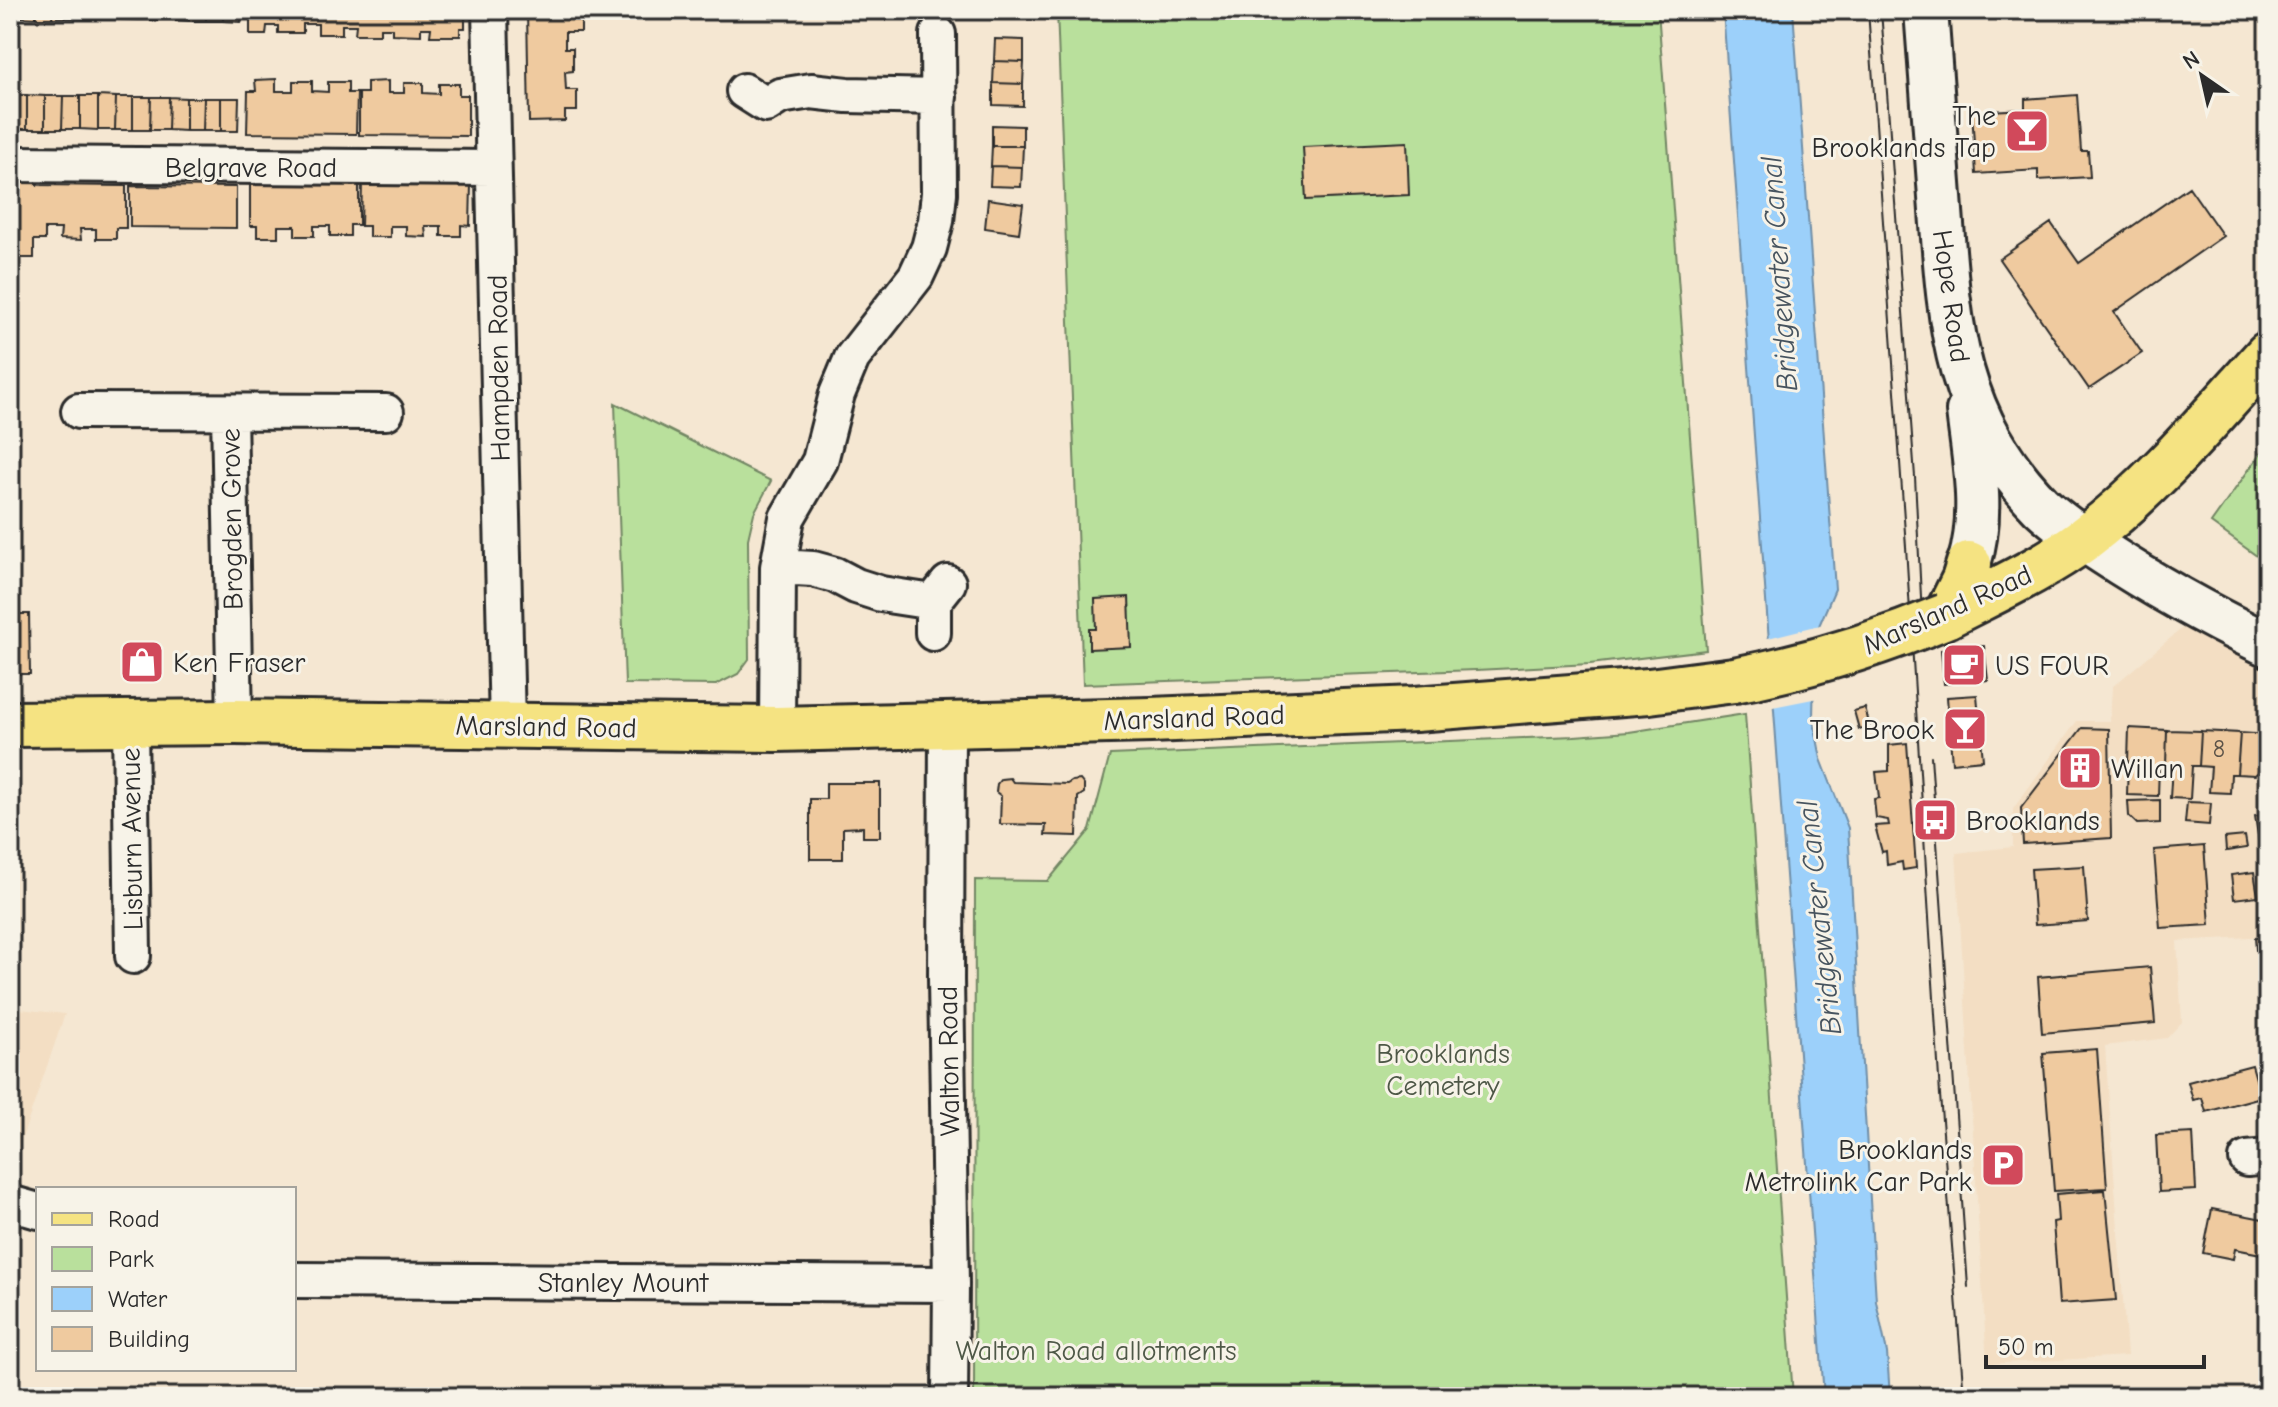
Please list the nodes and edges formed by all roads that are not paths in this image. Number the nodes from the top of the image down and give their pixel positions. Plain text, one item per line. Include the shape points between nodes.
1 (490, 10) edge
2 (1926, 10) edge
3 (938, 34) dead end
4 (939, 97) junction
5 (759, 110) dead end
6 (10, 164) edge
7 (492, 168) junction
8 (2268, 354) edge
9 (1964, 383) junction
10 (79, 411) dead end
11 (229, 412) junction
12 (386, 412) dead end
13 (2083, 539) junction
14 (1969, 564) joint
15 (778, 567) junction
16 (938, 606) dead end
17 (1946, 616) junction
18 (2268, 645) edge
19 (130, 722) junction
20 (235, 722) junction
21 (10, 724) edge
22 (947, 725) junction
23 (507, 726) junction
24 (777, 729) junction
25 (133, 956) dead end
26 (10, 1203) edge
27 (36, 1210) edge
28 (296, 1280) edge
29 (951, 1284) junction
30 (950, 1397) edge

1 - 7 street, Hampden Road
2 - 9 street, Hope Road via 1949,318
3 - 4 street
4 - 5 street via 811,91 780,96
4 - 15 street via 939,193 929,248 908,288 852,358 820,461 787,518
6 - 7 street, Belgrave Road
7 - 23 street, Hampden Road
8 - 13 main road, Marsland Road via 2169,462
9 - 13 street, Hope Road via 1982,423 2021,481 2041,506
9 - 14 street via 1979,503
10 - 11 street
11 - 12 street
11 - 20 street, Brogden Grove
13 - 17 main road, Marsland Road
13 - 18 street, Hope Road via 2197,611
14 - 17 main road
15 - 16 street via 813,569 881,594
15 - 24 street
17 - 22 main road, Marsland Road, bridge via 1837,657 1734,680 1649,691 1415,709
19 - 20 main road, Marsland Road
19 - 21 main road, Marsland Road
19 - 25 street, Lisburn Avenue
20 - 23 main road, Marsland Road
22 - 24 main road, Marsland Road
22 - 29 street, Walton Road
23 - 24 main road, Marsland Road
26 - 27 street
28 - 29 street, Stanley Mount
29 - 30 street, Walton Road

